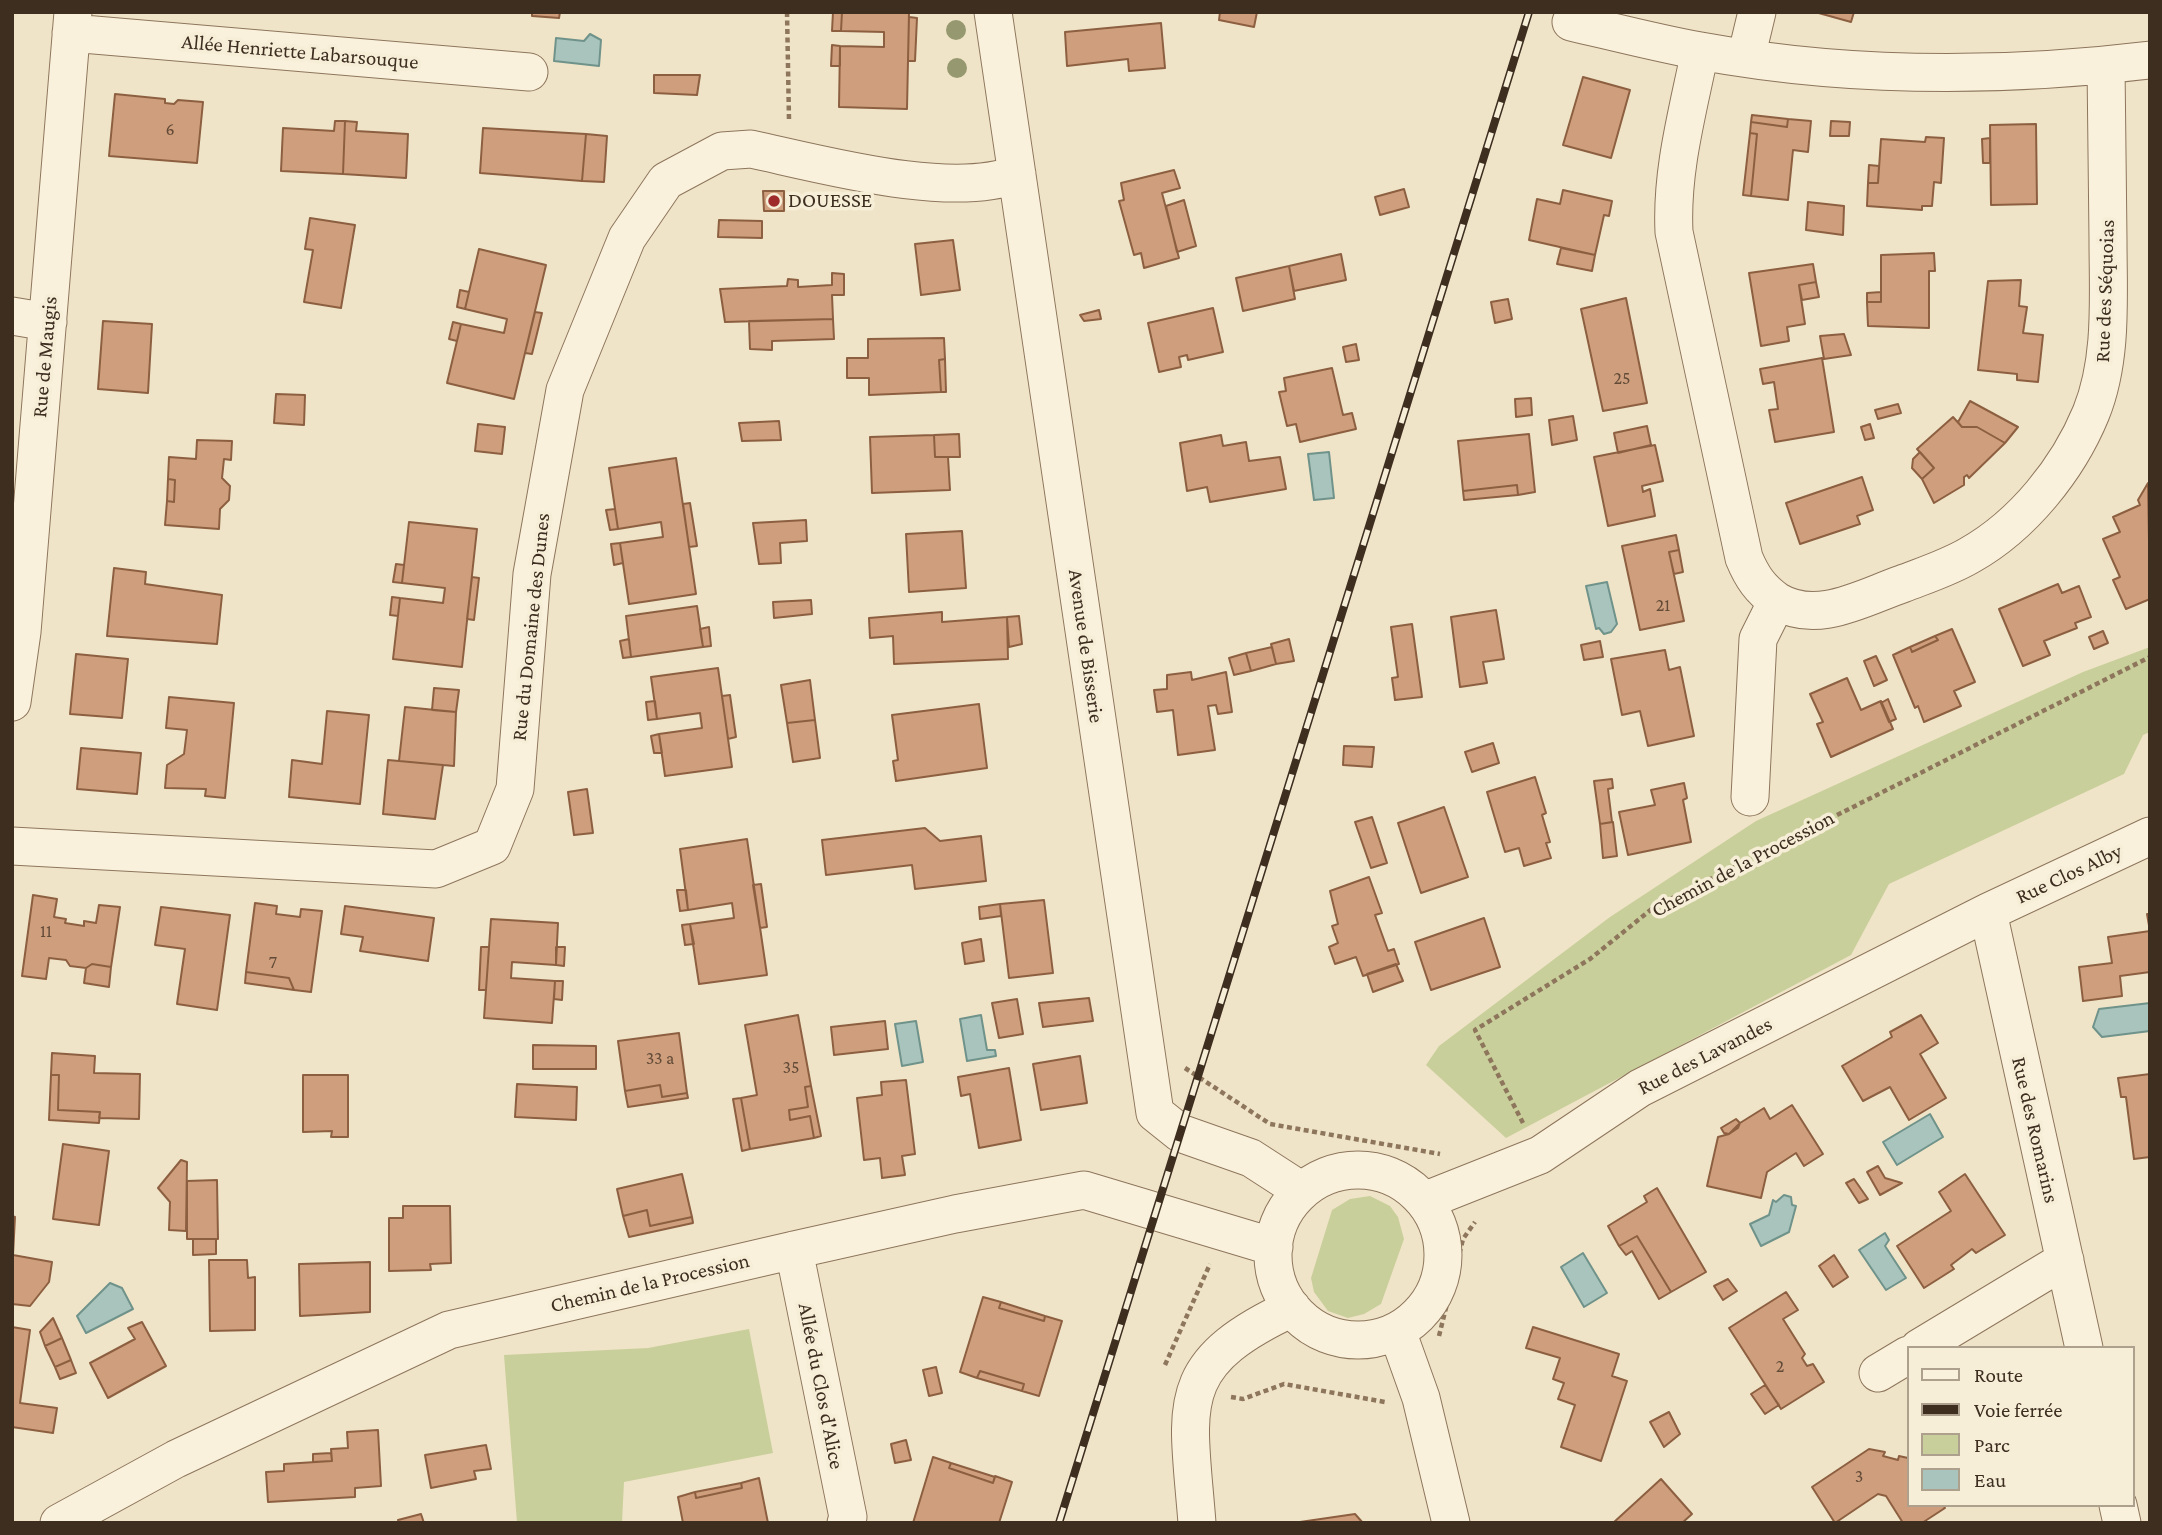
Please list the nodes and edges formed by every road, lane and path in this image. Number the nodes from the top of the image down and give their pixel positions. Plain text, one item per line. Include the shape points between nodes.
1 (787, 12) edge
2 (993, 12) edge
3 (1756, 12) edge
4 (1571, 22) dead end
5 (72, 23) edge
6 (1700, 51) junction
7 (1746, 58) junction
8 (2150, 60) edge
9 (2106, 65) junction
10 (529, 72) dead end
11 (789, 157) junction
12 (1017, 174) junction
13 (12, 316) edge
14 (48, 323) junction
15 (1777, 601) junction
16 (2150, 657) edge
17 (12, 702) edge
18 (1750, 797) dead end
19 (2150, 836) edge
20 (12, 846) edge
21 (1988, 912) junction
22 (1540, 1155) junction
23 (1302, 1191) junction
24 (1424, 1201) junction
25 (1273, 1247) junction
26 (794, 1250) junction
27 (2064, 1260) junction
28 (1292, 1308) junction
29 (1397, 1331) junction
30 (1922, 1346) edge
31 (2084, 1346) edge
32 (1169, 1350) dead end
33 (1202, 1376) junction
34 (1422, 1398) junction
35 (59, 1523) edge
36 (846, 1523) edge
37 (1197, 1523) edge
38 (1451, 1523) edge

1 - 11 path
2 - 12 street, Avenue de Bisserie
3 - 7 street
4 - 6 street
5 - 10 street, Allée Henriette Labarsouque
5 - 14 street, Rue de Maugis
6 - 7 street
6 - 15 street, Rue des Séquoias via 1677,159 1674,232 1744,558 1764,592
7 - 9 street via 1914,73
8 - 9 street
9 - 15 street, Rue des Séquoias via 2105,356 2092,411 2066,461 2001,534 1947,567 1835,608 1791,610
11 - 12 street, Rue du Domaine des Dunes via 944,185
11 - 20 street, Rue du Domaine des Dunes via 751,149 723,151 666,181 627,238 565,390 532,574 515,789 492,846 436,869
12 - 23 street, Avenue de Bisserie via 1154,1113 1180,1133 1251,1158
13 - 14 street
14 - 17 street, Rue de Maugis
15 - 18 street via 1758,639
16 - 22 path, Chemin de la Procession via 1653,908 1590,959 1475,1030
19 - 21 street, Rue Clos Alby
21 - 22 street, Rue des Lavandes via 1640,1088
21 - 27 street, Rue des Romarins
22 - 24 street, Rue des Lavandes
23 - 24 street via 1336,1173 1375,1171 1410,1188
23 - 25 street via 1283,1216
24 - 29 street via 1437,1223 1443,1247 1441,1273 1433,1297 1417,1317
25 - 26 street, Chemin de la Procession via 1084,1190
25 - 28 street via 1280,1289
26 - 35 street, Chemin de la Procession via 450,1330 176,1459
26 - 36 street, Allée du Clos d'Alice
27 - 30 street
27 - 31 street, Rue des Romarins
28 - 29 street via 1329,1335 1375,1339
28 - 33 street via 1223,1349
29 - 34 street
32 - 33 path
33 - 34 path via 1238,1400 1284,1384 1373,1402 1404,1403
33 - 37 street via 1189,1412
34 - 38 street

